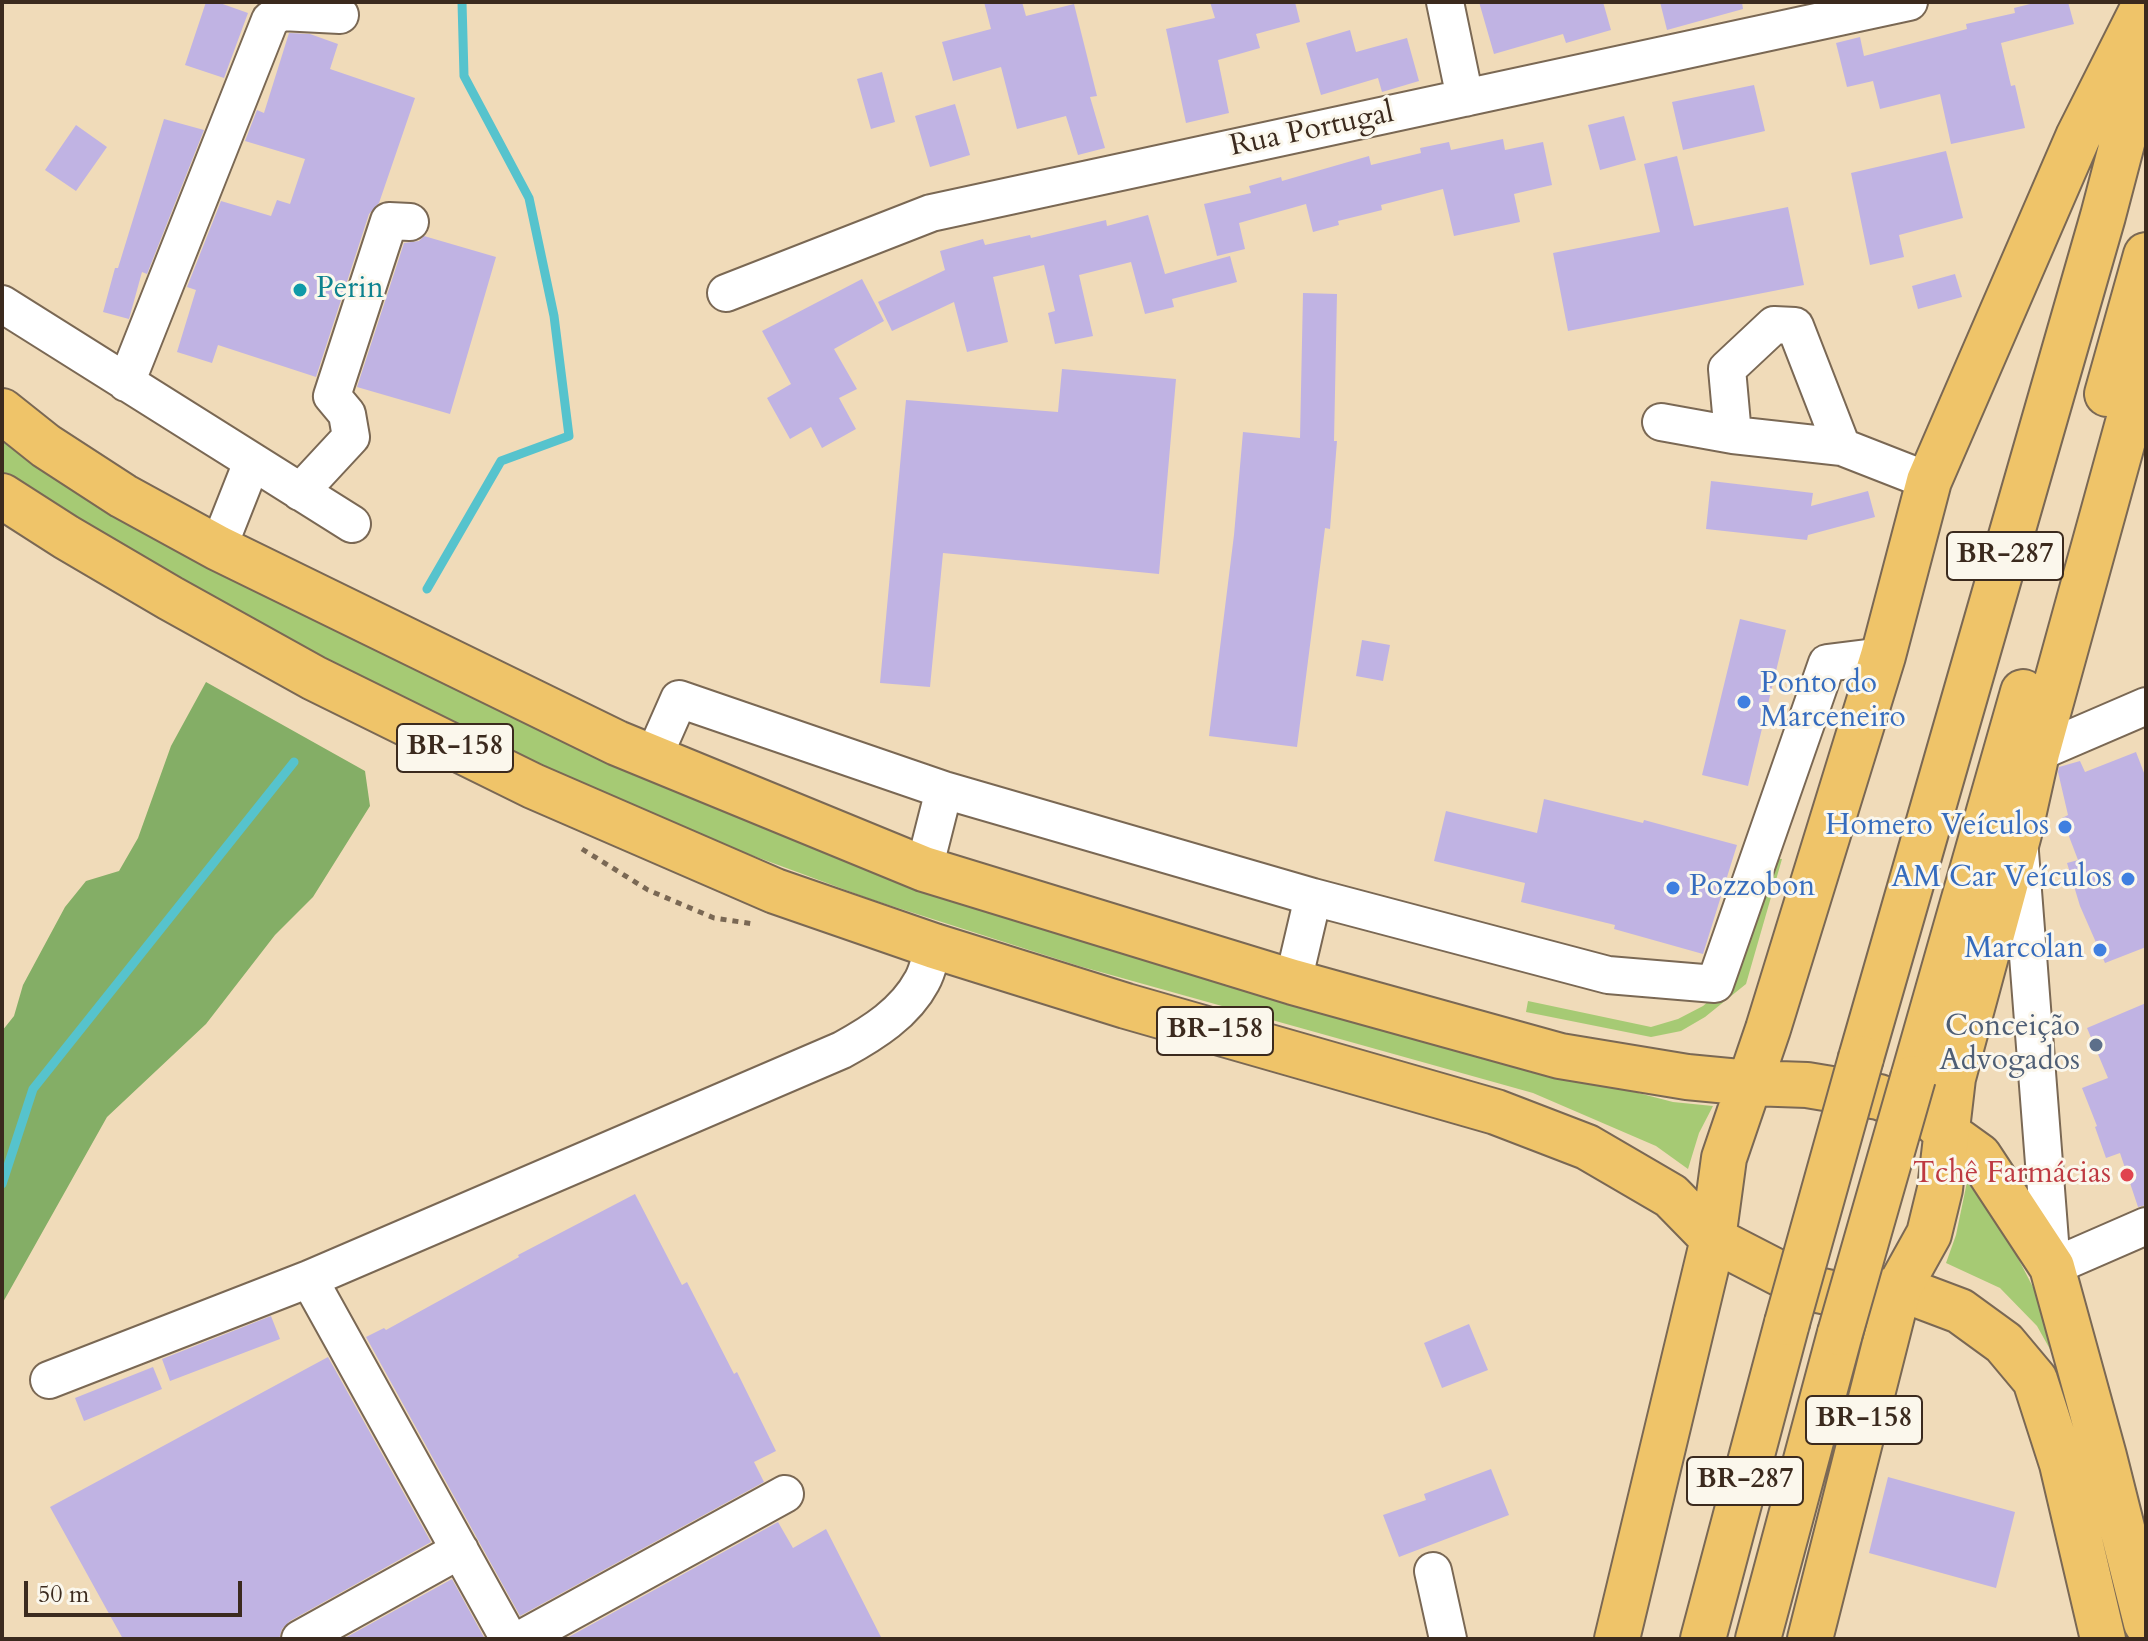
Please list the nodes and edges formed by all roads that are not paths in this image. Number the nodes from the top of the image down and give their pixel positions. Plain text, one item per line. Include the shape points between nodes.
1 (1445, 2) edge
2 (1909, 2) edge
3 (2146, 2) edge
4 (340, 15) dead end
5 (1761, 17) edge
6 (2146, 52) edge
7 (1465, 98) junction
8 (410, 222) dead end
9 (2146, 255) edge
10 (726, 293) dead end
11 (10, 320) edge
12 (2146, 357) edge
13 (126, 383) junction
14 (2, 411) edge
15 (1661, 422) dead end
16 (1733, 435) junction
17 (1842, 447) junction
18 (252, 462) junction
19 (1929, 481) junction
20 (300, 492) junction
21 (2, 496) edge
22 (352, 524) dead end
23 (218, 548) junction
24 (1883, 656) junction
25 (2146, 706) edge
26 (2037, 753) junction
27 (653, 758) junction
28 (944, 790) junction
29 (1772, 819) junction
30 (1828, 833) junction
31 (2019, 834) junction
32 (924, 869) junction
33 (1313, 897) junction
34 (934, 946) junction
35 (1293, 982) junction
36 (1750, 1083) junction
37 (1947, 1133) junction
38 (2146, 1226) edge
39 (1713, 1239) junction
40 (2052, 1267) junction
41 (309, 1279) junction
42 (1899, 1288) junction
43 (49, 1380) dead end
44 (785, 1494) dead end
45 (460, 1550) junction
46 (1433, 1571) dead end
47 (2146, 1623) edge
48 (300, 1639) edge
49 (509, 1639) edge
50 (521, 1639) edge
51 (1448, 1639) edge
52 (1617, 1639) edge
53 (1703, 1639) edge
54 (1758, 1639) edge
55 (1810, 1639) edge
56 (2103, 1639) edge

1 - 7 street
2 - 5 street, Rua Portugal
3 - 19 main road, BR-287 via 2078,137
4 - 13 street via 281,12 270,20
5 - 7 street, Rua Portugal
6 - 53 main road, BR-287, bridge via 1787,1323
7 - 10 street, Rua Portugal via 931,213
8 - 20 street via 389,221 332,396 347,414 351,437
9 - 54 main road, BR-287, bridge
11 - 13 street
12 - 26 main road, BR-287
13 - 18 street
14 - 23 main road, BR-158 via 123,496
15 - 16 street
16 - 17 street
16 - 17 street via 1727,369 1774,325 1795,326
17 - 19 street
18 - 20 street
18 - 23 street
19 - 24 main road, BR-287
20 - 22 street
21 - 34 main road, BR-158 via 314,678 533,786 775,891
23 - 27 main road, BR-158
24 - 29 street via 1827,663
24 - 30 main road, BR-287
25 - 26 street
26 - 31 main road, BR-287
27 - 28 street via 679,699
27 - 32 main road, BR-158
28 - 32 street
28 - 33 street
29 - 30 street
29 - 33 street via 1715,984 1608,975
30 - 36 main road, BR-287
31 - 37 main road, BR-287 via 1953,1078
31 - 40 street
32 - 35 main road, BR-158
33 - 35 street
34 - 39 main road, BR-158 via 1496,1112 1587,1147 1671,1196
34 - 41 street via 922,981 877,1032
35 - 36 main road, BR-158 via 1560,1056
36 - 37 main road, BR-158 via 1807,1085 1879,1097 1929,1116
36 - 39 main road, BR-287 via 1724,1158
37 - 40 main road via 1979,1156
37 - 42 main road, BR-158 via 1929,1234
38 - 40 street
39 - 42 main road via 1808,1288 1860,1299
39 - 52 main road
40 - 47 main road
41 - 43 street
41 - 45 street
42 - 55 main road, BR-158
42 - 56 main road via 1960,1311 2004,1343 2035,1380 2062,1464
44 - 50 street
45 - 48 street
45 - 49 street
46 - 51 street

